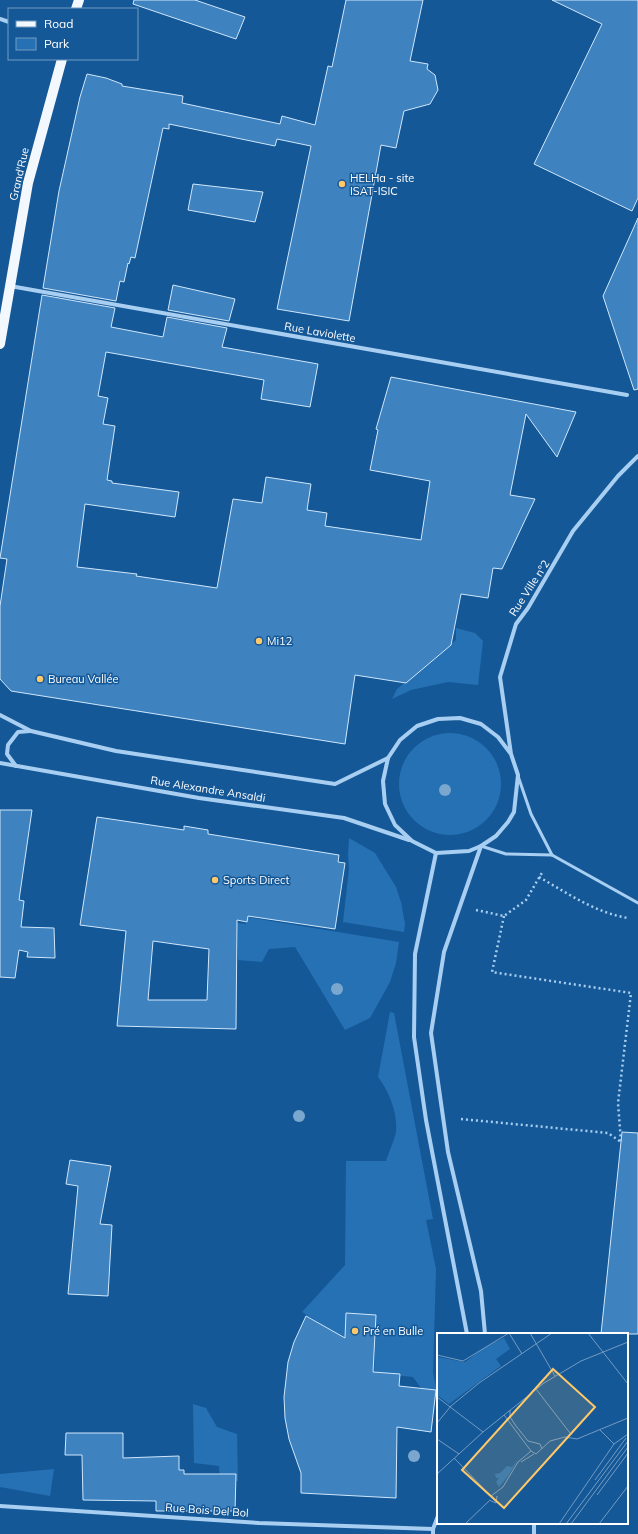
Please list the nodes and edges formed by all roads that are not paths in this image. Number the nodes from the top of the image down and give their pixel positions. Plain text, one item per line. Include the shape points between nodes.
1 (62, 60) edge
2 (10, 286) junction
3 (0, 344) edge
4 (627, 395) dead end
5 (638, 456) edge
6 (0, 715) edge
7 (31, 731) junction
8 (511, 754) junction
9 (388, 758) junction
10 (0, 763) edge
11 (17, 766) junction
12 (518, 776) junction
13 (412, 841) junction
14 (481, 846) junction
15 (436, 853) junction
16 (552, 855) junction
17 (638, 903) edge
18 (467, 1333) edge
19 (485, 1333) edge
20 (0, 1506) edge
21 (437, 1519) edge
22 (414, 1528) junction
23 (433, 1529) junction
24 (414, 1534) edge
25 (434, 1534) edge

1 - 2 main road, Grand'Rue via 28,183
2 - 3 main road, Grand'Rue
2 - 4 street, Rue Laviolette
5 - 8 street, Rue Ville n°2 via 618,476 573,531 516,624 500,677
6 - 7 street, Rue Alexandre Ansaldi
7 - 9 street, Rue Alexandre Ansaldi via 116,751 335,784
7 - 11 street via 18,732 8,745 7,754
8 - 9 street, Rue Ville n°2 via 498,737 481,724 452,718 438,719 417,726 400,740
8 - 12 street, Rue Ville n°2
9 - 13 street, Rue Ville n°2 via 383,781 386,804 395,824
10 - 11 street, Rue Alexandre Ansaldi
11 - 13 street, Rue Alexandre Ansaldi via 199,798 344,818
12 - 14 street, Rue Ville n°2 via 514,812 496,836
12 - 16 lane via 531,814
13 - 15 street, Rue Ville n°2
14 - 15 street, Rue Ville n°2 via 469,850
14 - 16 lane via 506,854
14 - 19 street via 444,952 431,1033 448,1152 481,1291
15 - 18 street via 416,954 414,1037 426,1120
16 - 17 lane
20 - 22 street, Rue Bois Del Bol via 259,1523
21 - 23 street
22 - 23 street, Rue Bois Del Bol
22 - 24 lane
23 - 25 street

